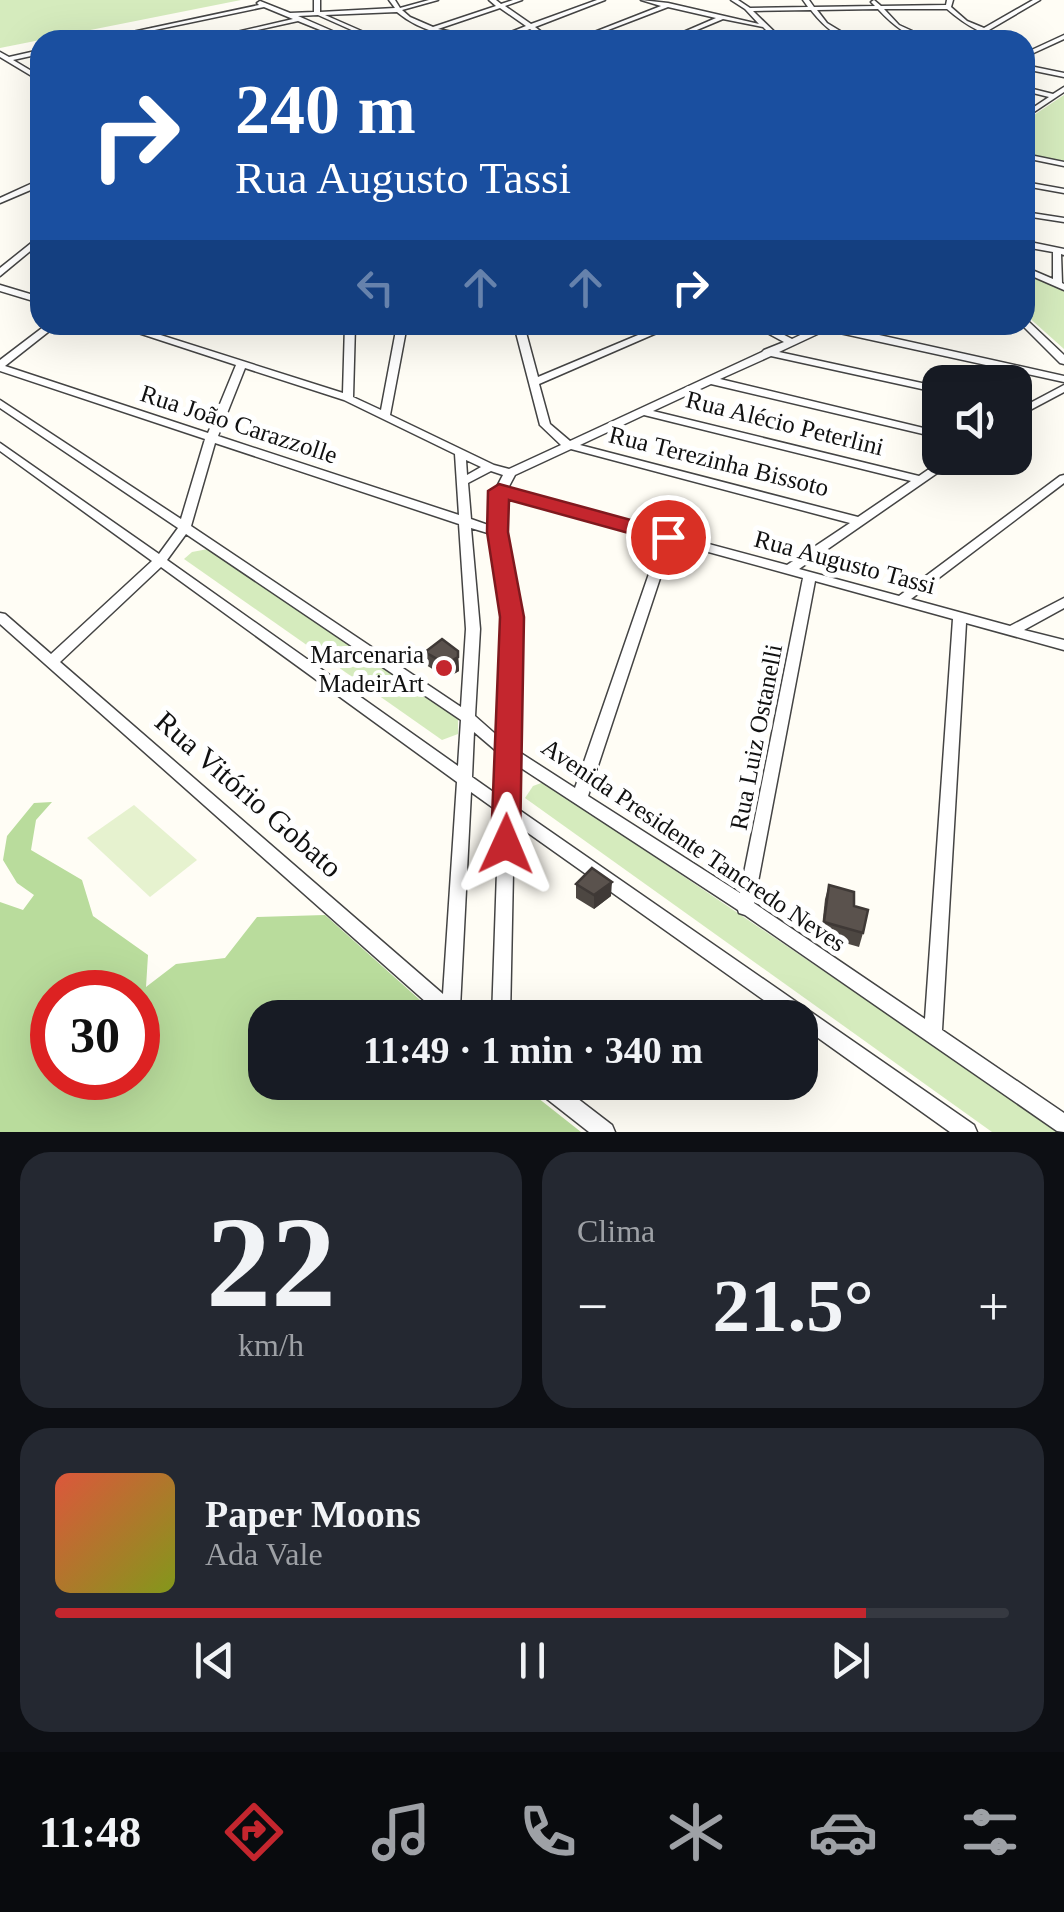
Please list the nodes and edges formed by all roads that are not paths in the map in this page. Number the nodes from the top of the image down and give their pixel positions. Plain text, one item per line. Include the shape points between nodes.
1 (254, 0) edge
2 (317, 0) edge
3 (392, 0) edge
4 (436, 0) edge
5 (492, 0) edge
6 (519, 0) edge
7 (602, 0) edge
8 (644, 0) edge
9 (681, 0) edge
10 (734, 0) edge
11 (806, 0) edge
12 (1037, 0) edge
13 (874, 3) edge
14 (949, 4) edge
15 (265, 5) junction
16 (667, 5) junction
17 (500, 6) junction
18 (751, 9) junction
19 (816, 9) junction
20 (397, 10) junction
21 (318, 12) junction
22 (295, 17) junction
23 (722, 17) junction
24 (530, 26) junction
25 (761, 26) junction
26 (435, 28) junction
27 (146, 30) edge
28 (246, 30) edge
29 (326, 30) edge
30 (357, 30) edge
31 (444, 30) edge
32 (519, 30) edge
33 (539, 30) edge
34 (603, 30) edge
35 (691, 30) edge
36 (766, 30) edge
37 (835, 30) edge
38 (907, 30) edge
39 (985, 30) joint
40 (1064, 37) edge
41 (1052, 45) junction
42 (1064, 48) edge
43 (1035, 51) edge
44 (1038, 52) junction
45 (30, 53) edge
46 (1035, 53) edge
47 (4, 56) edge
48 (1035, 70) edge
49 (30, 73) edge
50 (1064, 76) edge
51 (1064, 89) edge
52 (1035, 91) edge
53 (1055, 96) junction
54 (1035, 109) edge
55 (1035, 158) edge
56 (1064, 164) edge
57 (1035, 186) edge
58 (30, 188) edge
59 (1064, 192) edge
60 (0, 201) edge
61 (1035, 216) edge
62 (1064, 220) edge
63 (1035, 246) edge
64 (30, 248) edge
65 (1060, 251) edge
66 (0, 273) edge
67 (1035, 274) edge
68 (1060, 285) edge
69 (0, 288) edge
70 (30, 297) edge
71 (1035, 333) edge
72 (40, 335) edge
73 (150, 335) edge
74 (350, 335) edge
75 (400, 335) edge
76 (521, 335) edge
77 (646, 335) edge
78 (777, 335) edge
79 (806, 335) edge
80 (869, 335) edge
81 (790, 342) junction
82 (768, 352) junction
83 (1062, 360) edge
84 (242, 365) junction
85 (0, 367) edge
86 (1049, 374) junction
87 (1064, 378) edge
88 (709, 380) junction
89 (533, 383) junction
90 (922, 386) edge
91 (1064, 388) edge
92 (348, 398) junction
93 (0, 403) edge
94 (1032, 403) edge
95 (640, 411) junction
96 (385, 415) junction
97 (922, 431) edge
98 (211, 439) junction
99 (568, 445) junction
100 (0, 446) edge
101 (460, 455) junction
102 (490, 467) junction
103 (510, 472) junction
104 (925, 475) edge
105 (1064, 478) edge
106 (919, 479) junction
107 (464, 482) junction
108 (499, 491) junction
109 (463, 499) junction
110 (432, 512) junction
111 (858, 521) junction
112 (463, 524) junction
113 (184, 528) junction
114 (498, 532) junction
115 (668, 537) junction
116 (159, 562) junction
117 (789, 570) junction
118 (810, 576) junction
119 (900, 600) junction
120 (1064, 602) edge
121 (0, 618) edge
122 (960, 618) junction
123 (1011, 632) junction
124 (1064, 645) edge
125 (53, 660) junction
126 (469, 719) junction
127 (506, 750) junction
128 (462, 778) junction
129 (580, 797) junction
130 (506, 809) junction
131 (745, 908) junction
132 (437, 1000) edge
133 (455, 1000) edge
134 (501, 1000) edge
135 (933, 1035) junction
136 (563, 1100) edge
137 (1064, 1124) edge
138 (605, 1132) edge
139 (967, 1132) edge

1 - 15 street
2 - 21 street
3 - 20 street
4 - 20 street
5 - 17 street
6 - 17 street
7 - 24 street
8 - 16 street
9 - 16 street
10 - 18 street
11 - 19 street
12 - 39 street
13 - 14 street
13 - 19 street
13 - 38 street
14 - 39 street
15 - 22 street
15 - 27 street
16 - 23 street
16 - 34 street
17 - 24 street
17 - 26 street
18 - 19 street
18 - 25 street
19 - 37 street
20 - 21 street
20 - 26 street
21 - 22 street
21 - 30 street
22 - 28 street
22 - 29 street
23 - 25 street
23 - 35 street
24 - 32 street
24 - 33 street
25 - 36 street
26 - 31 street
40 - 41 street
41 - 42 street
41 - 44 street
43 - 44 street
44 - 46 street
45 - 47 street
47 - 49 street
48 - 50 street
51 - 53 street
52 - 53 street
53 - 54 street
55 - 56 street
57 - 59 street
58 - 60 street
61 - 62 street
63 - 65 street
64 - 66 street
65 - 68 street
67 - 68 street
69 - 70 street
71 - 83 street
72 - 85 street
73 - 84 street
74 - 92 street
75 - 96 street
76 - 89 street
77 - 89 street
78 - 81 street
79 - 81 street
80 - 86 street
81 - 82 street
82 - 88 street
82 - 90 street
83 - 86 street
84 - 92 street
84 - 98 street
85 - 98 street, Rua João Carazzolle
86 - 87 street
88 - 95 street
88 - 97 street
89 - 99 street via 546,426
91 - 94 street
92 - 96 street
93 - 113 street, Avenida Presidente Tancredo Neves
95 - 99 street
95 - 106 street, Rua Alécio Peterlini
96 - 101 street
98 - 110 street, Rua João Carazzolle
98 - 113 street
99 - 103 street
99 - 111 street, Rua Terezinha Bissoto
100 - 116 street
101 - 102 street
101 - 107 street
102 - 103 street
102 - 107 street
103 - 108 street
104 - 106 street
105 - 119 street
106 - 111 street
107 - 109 street
108 - 114 street
108 - 115 street, Rua Augusto Tassi
109 - 110 street
109 - 112 street
110 - 112 street, Rua João Carazzolle
111 - 117 street
112 - 114 street, Rua João Carazzolle
112 - 126 street via 472,629
113 - 116 street
113 - 126 street, Avenida Presidente Tancredo Neves
114 - 127 street via 512,617
115 - 117 street, Rua Augusto Tassi
115 - 129 street
116 - 125 street
116 - 128 street
117 - 118 street, Rua Augusto Tassi
118 - 119 street, Rua Augusto Tassi
118 - 131 street, Rua Luiz Ostanelli
119 - 122 street, Rua Augusto Tassi
120 - 123 street
121 - 125 street, Rua Vitório Gobato
122 - 123 street, Rua Augusto Tassi
122 - 135 street
123 - 124 street, Rua Augusto Tassi
125 - 132 street, Rua Vitório Gobato
126 - 127 street, Avenida Presidente Tancredo Neves
126 - 128 street
127 - 129 street, Avenida Presidente Tancredo Neves
127 - 130 street
128 - 130 street
128 - 133 street
129 - 131 street, Avenida Presidente Tancredo Neves
130 - 134 street
130 - 139 street
131 - 135 street, Avenida Presidente Tancredo Neves
135 - 137 street, Avenida Presidente Tancredo Neves
136 - 138 street

